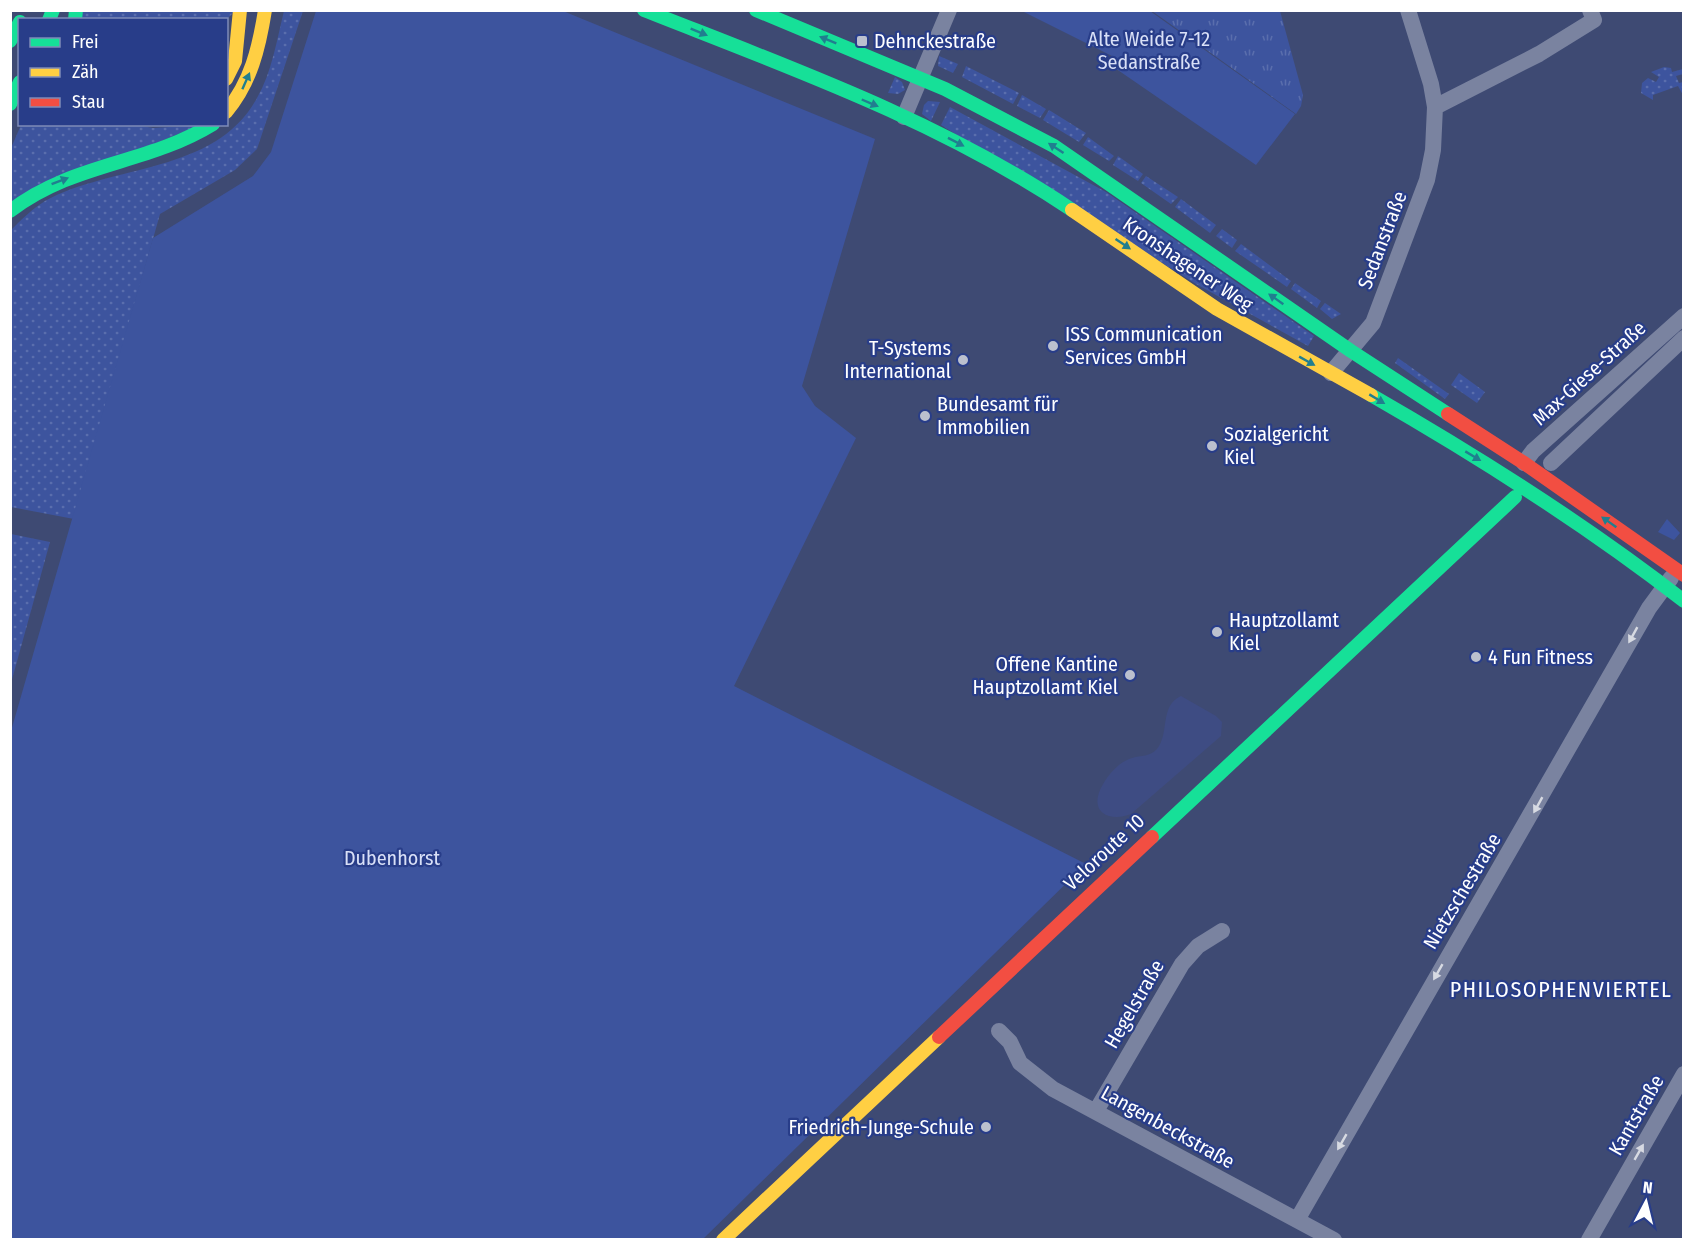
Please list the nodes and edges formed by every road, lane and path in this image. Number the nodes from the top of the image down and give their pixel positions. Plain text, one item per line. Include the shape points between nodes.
1 (240, 10) edge
2 (265, 10) edge
3 (644, 10) edge
4 (756, 10) edge
5 (949, 10) edge
6 (1408, 10) edge
7 (1590, 10) edge
8 (18, 25) edge
9 (10, 41) edge
10 (228, 75) edge
11 (921, 78) junction
12 (18, 86) edge
13 (10, 104) edge
14 (1435, 107) junction
15 (228, 109) edge
16 (904, 117) junction
17 (210, 126) edge
18 (10, 211) edge
19 (1683, 316) edge
20 (1683, 338) edge
21 (1351, 351) junction
22 (1331, 373) junction
23 (1524, 463) junction
24 (1551, 463) dead end
25 (1515, 497) dead end
26 (1682, 569) edge
27 (1665, 586) junction
28 (1683, 601) edge
29 (1222, 930) dead end
30 (999, 1031) dead end
31 (1683, 1074) edge
32 (1096, 1111) junction
33 (1297, 1220) junction
34 (723, 1239) edge
35 (1334, 1239) edge
36 (1589, 1239) edge

1 - 10 main road via 235,61
15 -> 2 main road via 253,66
3 -> 16 main road, Kronshagener Weg
11 -> 4 main road, Kronshagener Weg
5 - 11 street
6 - 14 street, Sedanstraße
7 - 14 street via 1594,20 1539,54
8 - 9 main road
11 - 16 street
21 -> 11 main road, Kronshagener Weg via 1053,146
12 - 13 main road
14 - 21 street, Sedanstraße via 1427,180 1373,323
16 -> 22 main road, Kronshagener Weg via 992,160 1246,327
18 -> 17 main road via 39,189 187,141
19 - 23 street, Max-Giese-Straße
20 - 24 street
21 - 22 street, Sedanstraße
21 - 23 main road, Kronshagener Weg
22 -> 27 main road, Kronshagener Weg via 1525,486
26 -> 23 main road, Kronshagener Weg
25 - 34 main road, Veloroute 10
26 - 27 street, Nietzschestraße
27 - 28 main road, Kronshagener Weg
27 -> 33 street, Nietzschestraße via 1467,921
29 - 32 street, Hegelstraße via 1198,946 1182,964
30 - 32 street, Langenbeckstraße via 1030,1073
36 -> 31 street, Kantstraße
32 - 33 street, Langenbeckstraße
33 - 35 street, Langenbeckstraße

